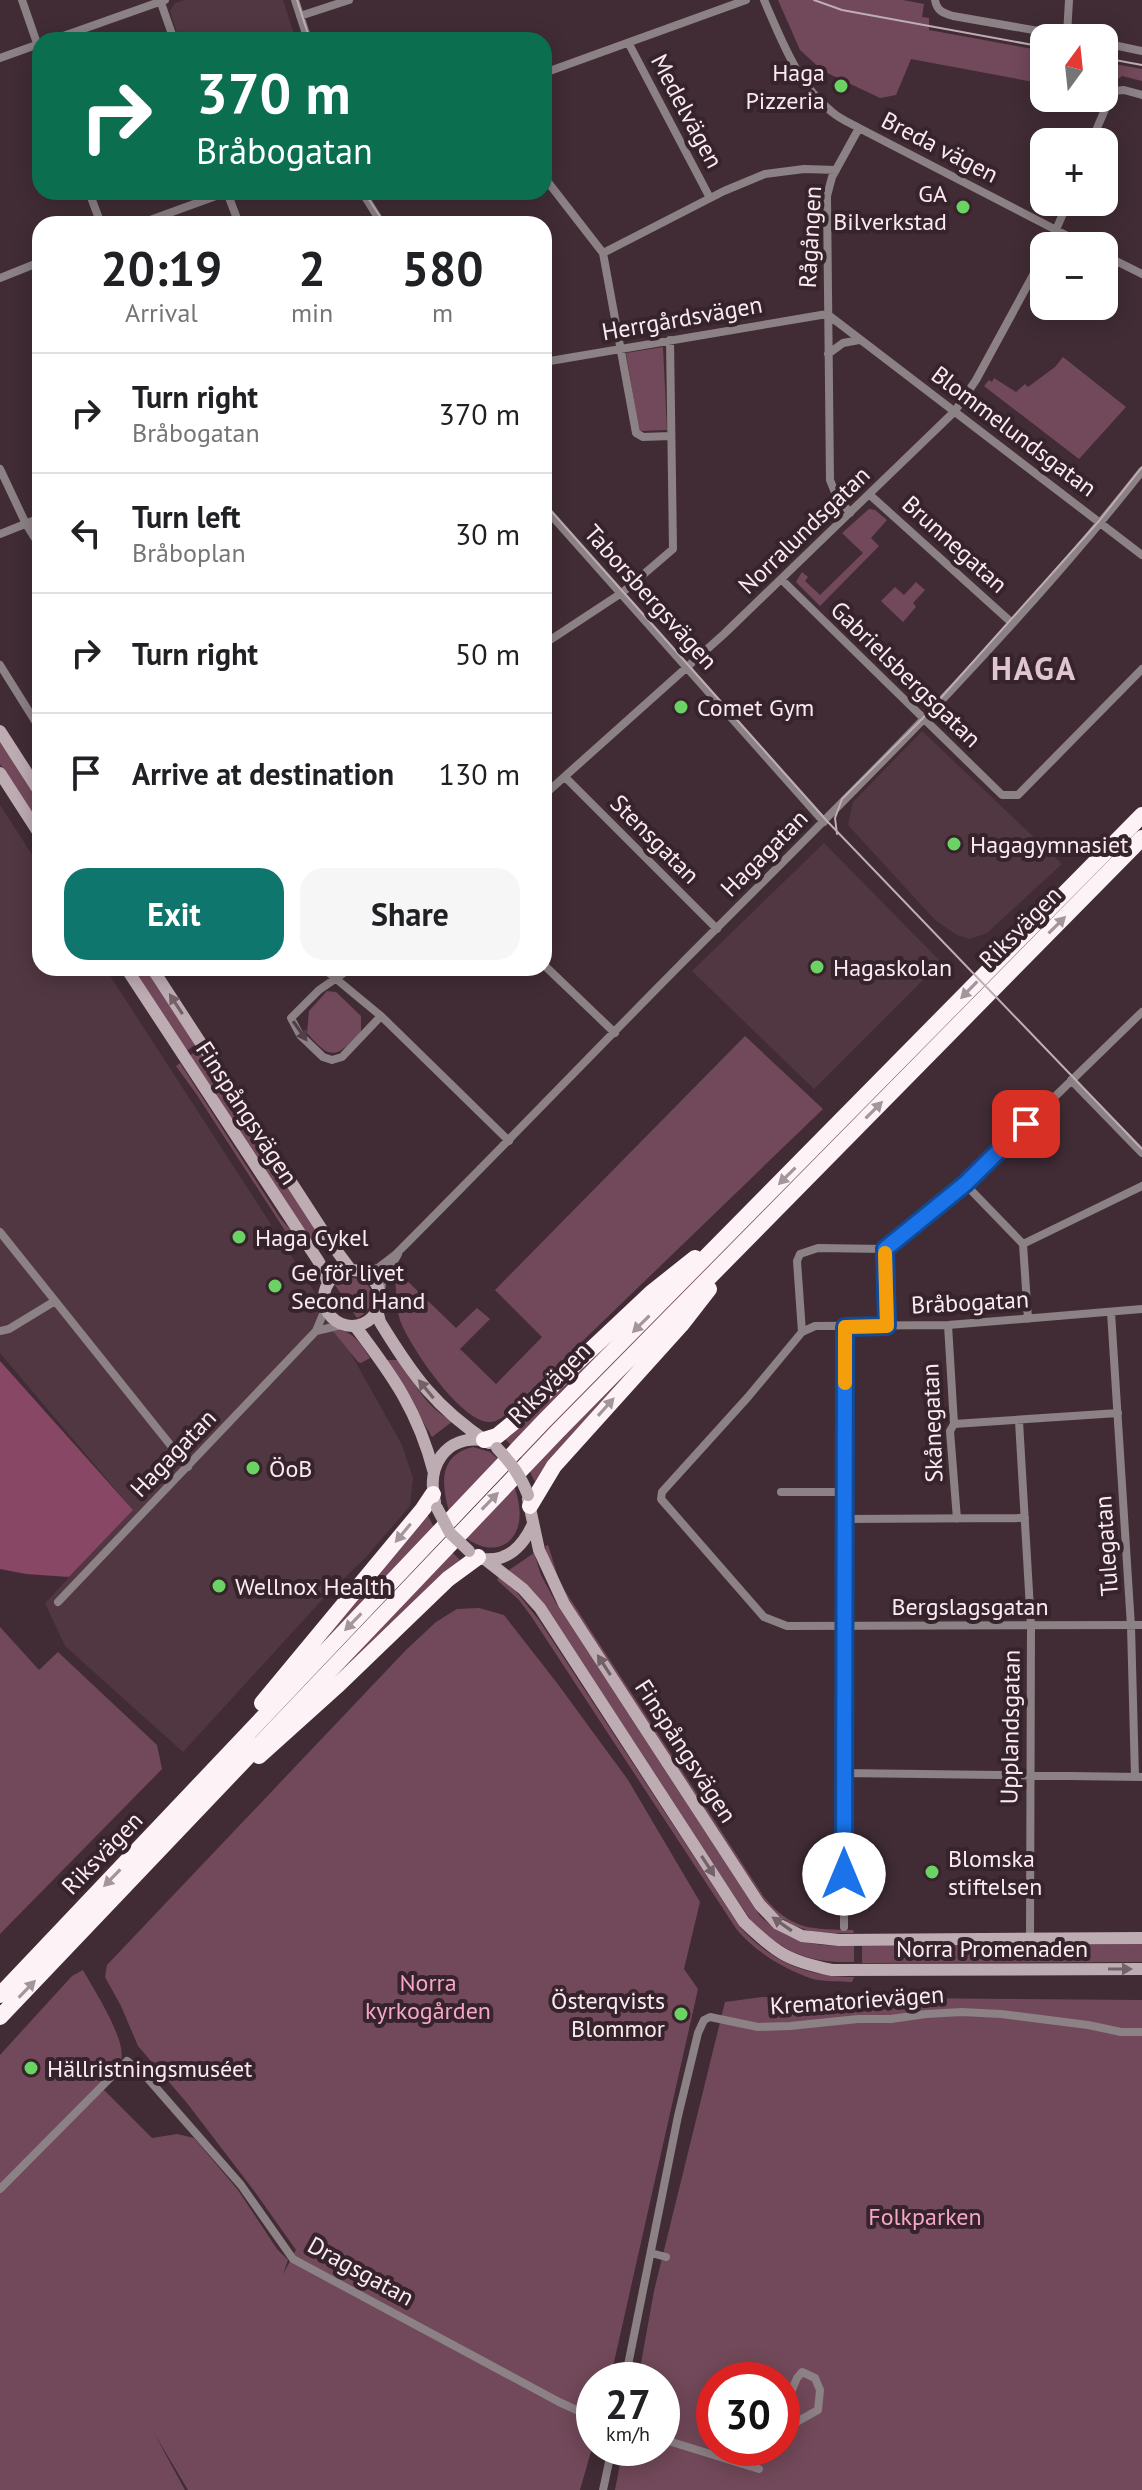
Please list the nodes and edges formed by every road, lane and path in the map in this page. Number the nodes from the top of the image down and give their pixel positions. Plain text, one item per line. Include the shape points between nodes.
1 (22, 0) edge
2 (295, 0) edge
3 (349, 0) edge
4 (746, 0) edge
5 (764, 0) edge
6 (935, 0) edge
7 (1069, 0) edge
8 (162, 1) edge
9 (300, 16) junction
10 (1068, 24) edge
11 (1030, 28) edge
12 (34, 32) edge
13 (75, 32) edge
14 (172, 32) edge
15 (305, 32) edge
16 (629, 44) junction
17 (1118, 46) edge
18 (32, 49) edge
19 (1142, 51) edge
20 (0, 58) edge
21 (552, 70) edge
22 (1142, 95) edge
23 (859, 128) junction
24 (1097, 128) edge
25 (836, 170) junction
26 (552, 187) edge
27 (710, 198) junction
28 (205, 200) edge
29 (161, 216) edge
30 (1062, 216) edge
31 (1057, 230) junction
32 (1061, 232) edge
33 (603, 253) junction
34 (1118, 262) edge
35 (32, 265) edge
36 (1142, 274) edge
37 (0, 278) edge
38 (1030, 281) edge
39 (827, 314) junction
40 (860, 339) junction
41 (670, 340) junction
42 (620, 349) junction
43 (828, 354) junction
44 (552, 361) edge
45 (955, 411) junction
46 (671, 436) junction
47 (0, 469) edge
48 (1142, 471) edge
49 (870, 495) junction
50 (850, 513) junction
51 (552, 516) edge
52 (32, 521) edge
53 (1101, 523) junction
54 (26, 524) junction
55 (32, 533) edge
56 (0, 534) edge
57 (1142, 555) edge
58 (782, 580) junction
59 (621, 593) junction
60 (1012, 623) junction
61 (552, 639) edge
62 (0, 665) edge
63 (688, 668) junction
64 (1142, 669) edge
65 (32, 716) edge
66 (924, 720) junction
67 (0, 731) edge
68 (0, 773) edge
69 (565, 777) junction
70 (32, 781) edge
71 (552, 788) edge
72 (1142, 815) edge
73 (824, 822) junction
74 (32, 823) edge
75 (1142, 838) edge
76 (717, 929) junction
77 (552, 973) edge
78 (131, 976) edge
79 (157, 976) edge
80 (337, 977) joint
81 (1142, 1012) edge
82 (381, 1016) junction
83 (615, 1033) junction
84 (1071, 1080) junction
85 (509, 1141) junction
86 (1142, 1153) edge
87 (965, 1184) junction
88 (1142, 1186) edge
89 (0, 1232) edge
90 (737, 1237) junction
91 (1023, 1244) junction
92 (885, 1249) junction
93 (400, 1250) junction
94 (356, 1271) junction
95 (328, 1283) junction
96 (55, 1301) junction
97 (379, 1304) junction
98 (326, 1307) junction
99 (1142, 1309) edge
100 (1111, 1312) junction
101 (1028, 1319) junction
102 (350, 1325) junction
103 (948, 1325) junction
104 (887, 1326) junction
105 (845, 1327) junction
106 (0, 1331) edge
107 (316, 1331) junction
108 (802, 1332) junction
109 (1118, 1413) junction
110 (1019, 1421) junction
111 (954, 1424) junction
112 (490, 1444) junction
113 (188, 1467) junction
114 (434, 1473) junction
115 (781, 1492) dead end
116 (846, 1492) junction
117 (435, 1501) junction
118 (529, 1501) junction
119 (1025, 1518) junction
120 (846, 1519) junction
121 (957, 1519) junction
122 (533, 1524) junction
123 (477, 1556) junction
124 (58, 1602) dead end
125 (1142, 1625) edge
126 (845, 1626) junction
127 (1031, 1626) junction
128 (1131, 1626) junction
129 (844, 1773) junction
130 (1029, 1777) junction
131 (1138, 1777) edge
132 (197, 1809) junction
133 (166, 1821) junction
134 (844, 1927) dead end
135 (1030, 1938) junction
136 (1142, 1938) edge
137 (856, 1941) joint
138 (1142, 1969) edge
139 (842, 1970) joint
140 (0, 1995) edge
141 (0, 2017) edge
142 (1142, 2032) edge
143 (0, 2171) edge
144 (11, 2178) junction
145 (0, 2189) edge
146 (651, 2253) junction
147 (666, 2257) dead end
148 (629, 2362) edge
149 (800, 2374) edge
150 (576, 2410) edge
151 (800, 2420) edge
152 (608, 2466) edge
153 (603, 2490) edge

1 - 12 street
2 - 9 street
3 - 9 street
4 - 16 street
5 - 23 street via 809,87 829,110
6 - 11 street via 942,12
7 - 10 street
8 - 13 street
8 - 14 street
9 - 15 street
16 - 21 street
16 - 27 street, Medelvägen
17 - 19 street
18 - 20 street
22 - 24 street via 1113,91
23 - 25 street, Rågången
23 - 31 street, Breda vägen
25 - 27 street via 765,174
25 - 39 street, Rågången via 827,196
26 - 33 street
27 - 33 street
28 - 29 street
30 - 31 street
31 - 32 street, Breda vägen
33 - 42 street
34 - 36 street
35 - 37 street
38 - 45 street, Norralundsgatan
39 - 40 street, Blommelundsgatan
39 - 41 street, Herrgårdsvägen
39 - 43 street, Rågången
40 - 43 street
40 - 45 street, Blommelundsgatan
41 - 42 street, Herrgårdsvägen
41 - 46 street
42 - 44 street, Herrgårdsvägen
42 - 46 street via 636,433
43 - 50 street, Rågången via 830,480
45 - 49 street, Norralundsgatan
45 - 53 street, Blommelundsgatan
46 - 59 street via 673,549
47 - 54 street
48 - 53 street, Hagagatan
49 - 50 street, Norralundsgatan
49 - 60 street, Brunnegatan
50 - 58 street, Norralundsgatan
51 - 59 street, Taborsbergsvägen
52 - 54 street
53 - 57 street, Blommelundsgatan
53 - 60 street, Hagagatan
54 - 55 street
54 - 56 street
58 - 63 street, Norralundsgatan
58 - 66 street, Gabrielsbergsgatan
59 - 61 street
59 - 63 street, Taborsbergsvägen
60 - 66 street, Hagagatan
62 - 65 street
63 - 69 street, Norralundsgatan
63 - 73 street, Taborsbergsvägen
64 - 66 street, Gabrielsbergsgatan via 1018,795 1002,795
66 - 73 street, Hagagatan
67 - 70 main road
68 - 74 main road
69 - 71 street, Norralundsgatan
69 - 76 street, Stensgatan
72 -> 90 highway, Riksvägen
73 - 76 street, Hagagatan
90 -> 75 highway, Riksvägen
76 - 83 street, Hagagatan
77 - 83 street
78 - 95 main road, Finspångsvägen
94 -> 79 main road, Finspångsvägen via 330,1242
80 - 82 street
80 -> 82 street via 291,1018 323,1057 342,1057
81 - 84 street
82 - 85 street
83 - 85 street, Hagagatan
84 - 86 street
84 - 87 street
85 - 93 street, Hagagatan
87 - 91 street
87 - 92 street
88 - 91 street
89 - 96 street
90 - 112 highway via 651,1293
118 -> 90 highway via 681,1325 713,1284
132 -> 90 highway, Riksvägen
90 -> 133 highway, Riksvägen via 534,1432
91 - 101 street
92 - 104 street
92 - 108 street via 800,1254
93 - 94 street, Hagagatan via 378,1268
93 - 97 street, Hagagatan via 382,1283
94 - 95 main road via 344,1270
94 - 97 main road via 377,1284
95 - 98 main road
96 - 106 street
96 - 113 street
97 - 102 main road via 373,1317
112 -> 97 main road via 424,1390 386,1332
98 - 102 main road via 330,1316
98 - 107 street, Hagagatan
99 - 100 street, Bråbogatan
100 - 101 street, Bråbogatan
100 - 109 street, Tulegatan
101 - 103 street, Bråbogatan
102 - 107 street
102 - 114 main road via 379,1357 410,1406
103 - 104 street, Bråbogatan
103 - 111 street, Skånegatan
104 - 105 street, Bråbogatan
105 - 108 street, Bråbogatan via 815,1326
105 - 116 street
107 - 113 street, Hagagatan
108 - 126 street, Bergslagsgatan via 661,1499 764,1617 787,1626
109 - 110 street
109 - 128 street, Tulegatan
110 - 111 street
110 - 119 street, Upplandsgatan
111 - 121 street, Skånegatan via 950,1431
112 - 114 main road via 472,1438 450,1447
112 - 118 main road, bridge via 512,1464
113 - 124 street, Hagagatan
114 - 117 main road
115 - 116 street
116 - 120 street
117 - 123 main road, bridge via 450,1533
117 -> 133 highway via 423,1509
118 - 122 main road
119 - 121 street
119 - 127 street, Upplandsgatan
120 - 121 street
120 - 126 street
122 - 123 main road via 516,1551 502,1557
137 -> 122 main road, Finspångsvägen via 802,1936 778,1924 760,1905 564,1604 548,1574
123 - 132 highway
123 -> 139 main road, Finspångsvägen via 540,1608 744,1922 798,1963
125 - 128 street, Bergslagsgatan
126 - 127 street, Bergslagsgatan
126 - 129 street
127 - 128 street, Bergslagsgatan
127 - 130 street, Upplandsgatan
128 - 131 street, Tulegatan
129 - 130 street
129 - 134 street
130 - 131 street
130 - 135 street, Upplandsgatan
141 -> 132 highway, Riksvägen
133 -> 140 highway, Riksvägen
135 - 136 main road, Norra Promenaden
135 - 137 main road, Norra Promenaden
139 -> 138 main road, Norra Promenaden
142 - 146 street, Krematorievägen via 962,2012 758,2027 710,2017 698,2033
143 - 144 street
144 - 145 street
144 - 150 street, Dragsgatan via 127,2061 241,2185 293,2259
146 - 147 street
146 - 148 street, Krematorievägen
149 - 151 street via 815,2378 820,2390 818,2410
152 - 153 street

